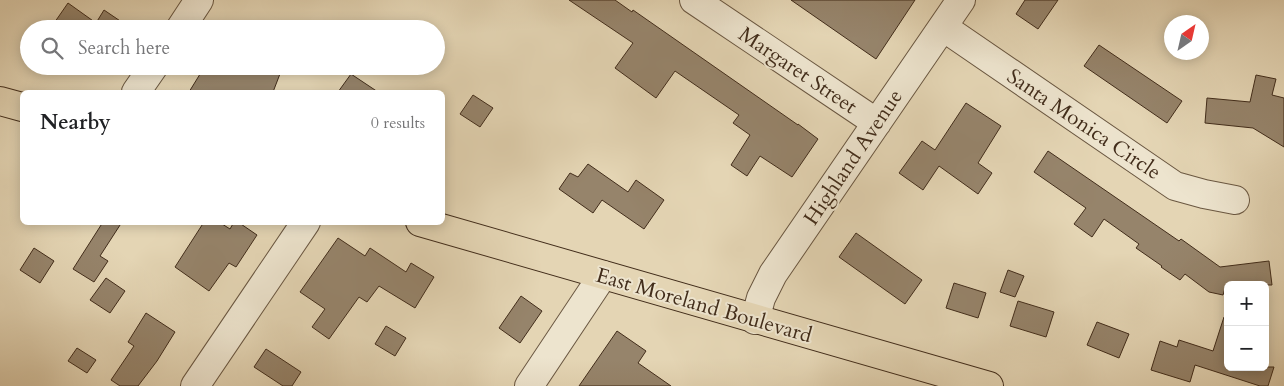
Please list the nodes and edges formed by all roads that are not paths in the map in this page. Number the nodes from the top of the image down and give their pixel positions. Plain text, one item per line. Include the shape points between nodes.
1 (199, 0) edge
2 (694, 0) edge
3 (961, 0) edge
4 (186, 20) edge
5 (942, 27) junction
6 (148, 75) edge
7 (137, 90) edge
8 (0, 101) edge
9 (20, 107) edge
10 (877, 123) junction
11 (1235, 200) dead end
12 (304, 225) edge
13 (430, 225) edge
14 (602, 275) junction
15 (756, 320) junction
16 (195, 386) edge
17 (529, 386) edge
18 (989, 386) edge

1 - 4 street
2 - 10 street, Margaret Street
3 - 5 street, Highland Avenue
5 - 10 street, Highland Avenue
5 - 11 street, Santa Monica Circle via 1175,186
6 - 7 street
8 - 9 main road
10 - 15 street, Highland Avenue via 773,274 761,298
12 - 16 street
13 - 14 main road, East Moreland Boulevard
14 - 15 main road, East Moreland Boulevard
14 - 17 street
15 - 18 main road, East Moreland Boulevard

